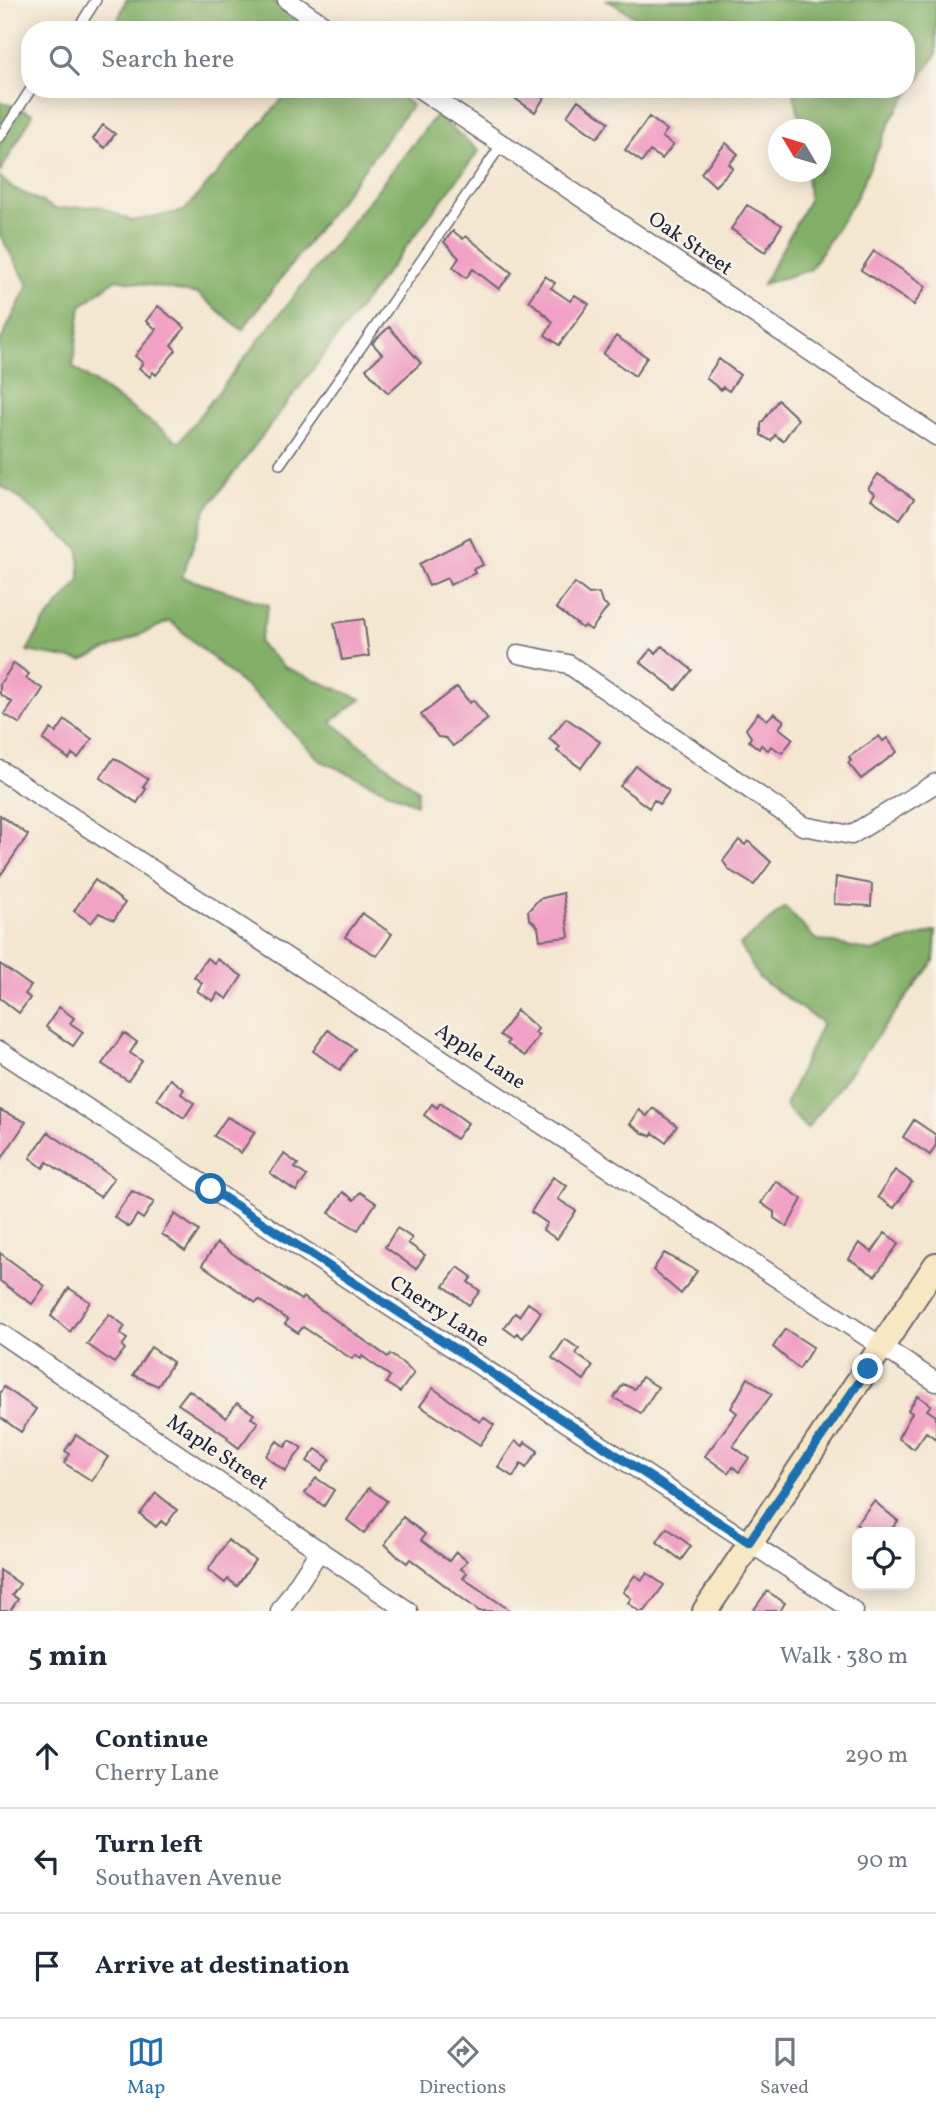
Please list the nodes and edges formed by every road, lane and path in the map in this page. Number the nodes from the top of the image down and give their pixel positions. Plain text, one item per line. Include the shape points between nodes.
1 (96, 0) edge
2 (287, 0) edge
3 (83, 21) edge
4 (318, 21) edge
5 (25, 98) edge
6 (433, 98) edge
7 (0, 137) edge
8 (502, 144) junction
9 (936, 436) edge
10 (280, 464) dead end
11 (519, 654) dead end
12 (0, 770) edge
13 (936, 783) edge
14 (0, 1051) edge
15 (936, 1265) edge
16 (0, 1333) edge
17 (883, 1347) junction
18 (936, 1382) edge
19 (749, 1542) junction
20 (320, 1550) junction
21 (280, 1611) edge
22 (408, 1611) edge
23 (705, 1611) edge
24 (854, 1611) edge

1 - 3 lane
2 - 4 street
5 - 7 lane
6 - 8 street, Oak Street
8 - 9 street, Oak Street
8 - 10 lane
11 - 13 street via 568,664 803,826 851,835
12 - 17 street, Apple Lane
14 - 19 street, Cherry Lane
15 - 17 street
16 - 20 street, Maple Street
17 - 18 street, Apple Lane
17 - 19 street
19 - 23 street
19 - 24 street, Cherry Lane
20 - 21 street
20 - 22 street, Maple Street

